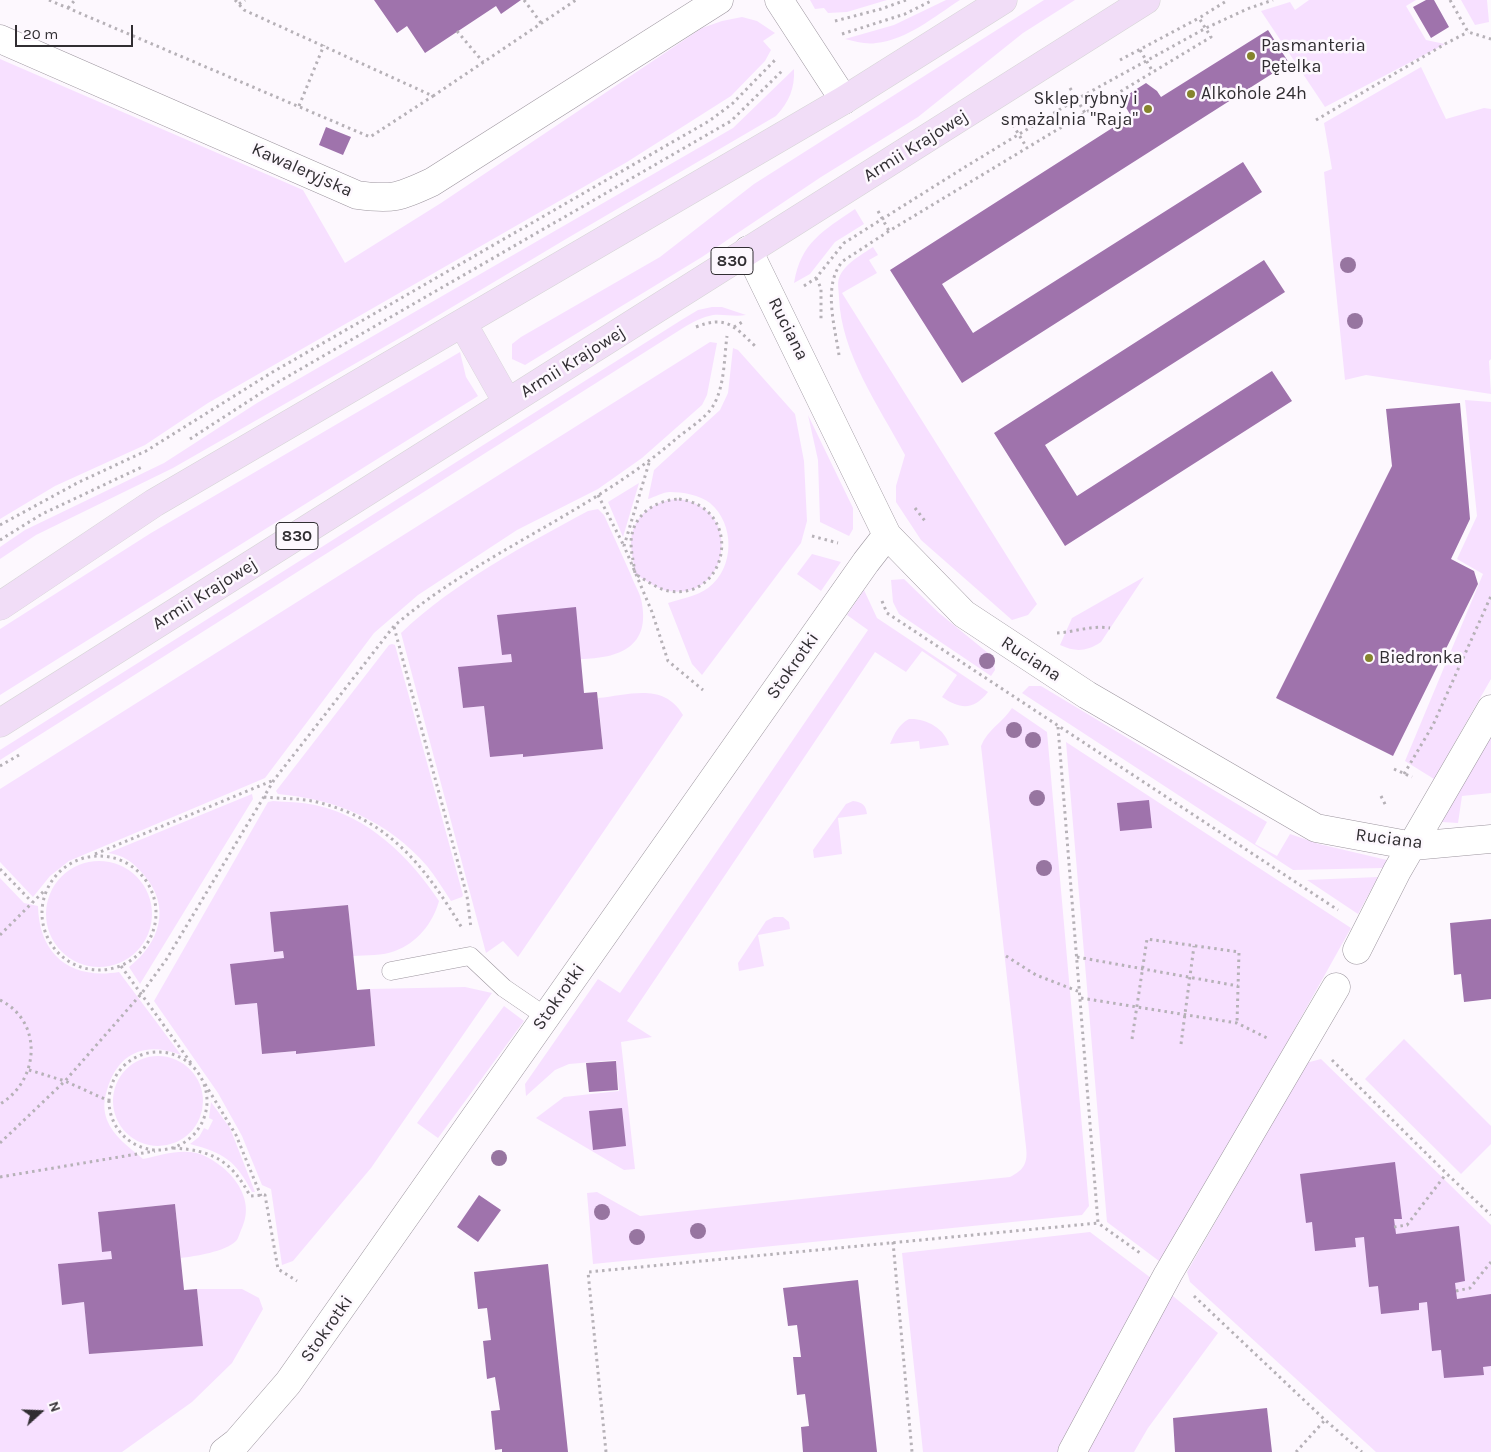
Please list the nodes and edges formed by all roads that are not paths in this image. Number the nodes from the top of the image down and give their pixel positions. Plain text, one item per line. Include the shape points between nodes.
1 (719, 0) edge
2 (779, 0) edge
3 (1003, 0) edge
4 (1146, 0) edge
5 (0, 40) edge
6 (844, 100) junction
7 (748, 250) junction
8 (463, 324) junction
9 (507, 402) junction
10 (887, 535) junction
11 (0, 606) edge
12 (1491, 709) edge
13 (0, 723) edge
14 (1491, 839) edge
15 (1413, 846) junction
16 (1362, 939) road end
17 (391, 971) dead end
18 (1336, 987) dead end
19 (545, 1016) junction
20 (224, 1452) edge
21 (1072, 1452) edge

1 - 5 street, Kawaleryjska via 432,182 407,194 385,199 357,195
2 - 6 street
3 - 6 main road
4 - 7 main road, Armii Krajowej / 830
6 - 8 main road
7 - 9 main road, Armii Krajowej / 830
7 - 10 street, Ruciana
8 - 9 main road
8 - 11 main road via 154,503
9 - 13 main road, Armii Krajowej / 830
10 - 15 street, Ruciana via 964,614 1087,695 1316,828
10 - 19 street, Stokrotki
12 - 15 street
14 - 15 street, Ruciana
15 - 16 street
17 - 19 lane via 470,956 504,988
18 - 21 street via 1168,1274
19 - 20 street, Stokrotki via 288,1383 237,1442

